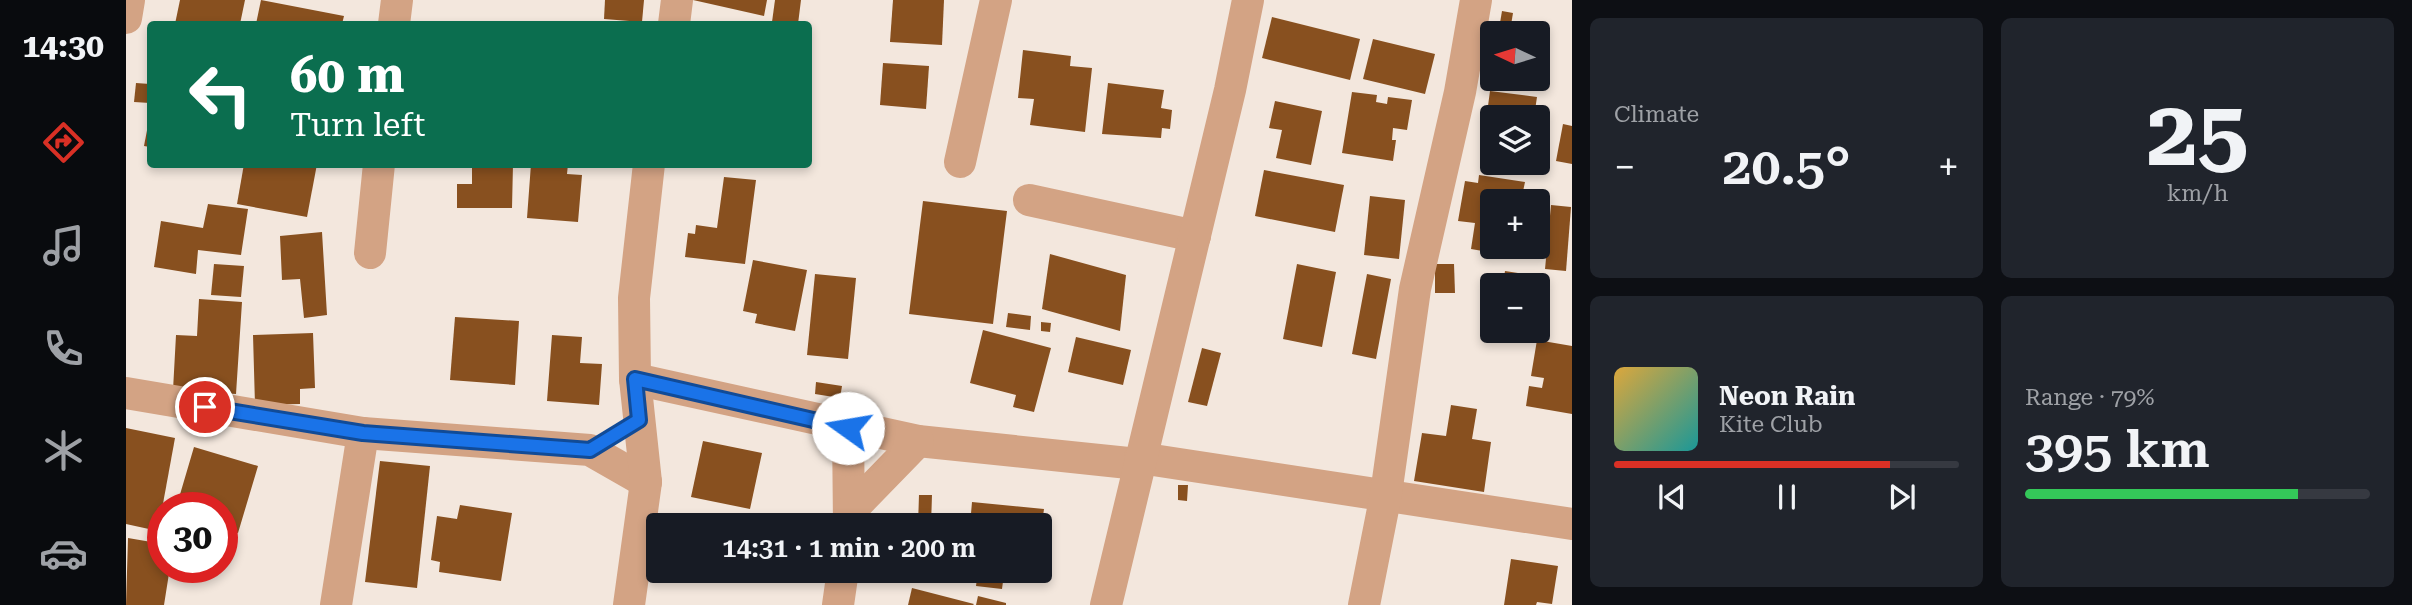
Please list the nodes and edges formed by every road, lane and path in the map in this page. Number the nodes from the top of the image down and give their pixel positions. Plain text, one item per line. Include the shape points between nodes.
1 (130, 0) edge
2 (397, 0) edge
3 (677, 0) edge
4 (996, 0) edge
5 (1248, 0) edge
6 (1476, 0) edge
7 (126, 18) edge
8 (394, 21) edge
9 (674, 21) edge
10 (960, 162) dead end
11 (379, 168) edge
12 (649, 168) edge
13 (1029, 200) dead end
14 (1195, 236) junction
15 (370, 253) dead end
16 (635, 379) junction
17 (126, 393) edge
18 (639, 420) junction
19 (848, 428) junction
20 (363, 433) junction
21 (918, 441) junction
22 (590, 450) junction
23 (1139, 461) junction
24 (646, 482) junction
25 (1386, 494) junction
26 (850, 513) edge
27 (854, 513) edge
28 (1572, 524) edge
29 (841, 583) edge
30 (336, 605) edge
31 (629, 605) edge
32 (838, 605) edge
33 (1107, 605) edge
34 (1364, 605) edge

1 - 7 street
2 - 8 street
3 - 9 street
4 - 10 street
5 - 14 street
6 - 25 street via 1415,289
11 - 15 street
12 - 16 street via 634,298
13 - 14 street
14 - 23 street via 1157,404
16 - 18 street
16 - 19 street
17 - 20 street
18 - 22 street
18 - 24 street
19 - 21 street
19 - 26 street
20 - 22 street
20 - 30 street
21 - 23 street
21 - 27 street
22 - 24 street
23 - 25 street
23 - 33 street
24 - 31 street
25 - 28 street
25 - 34 street
29 - 32 street

